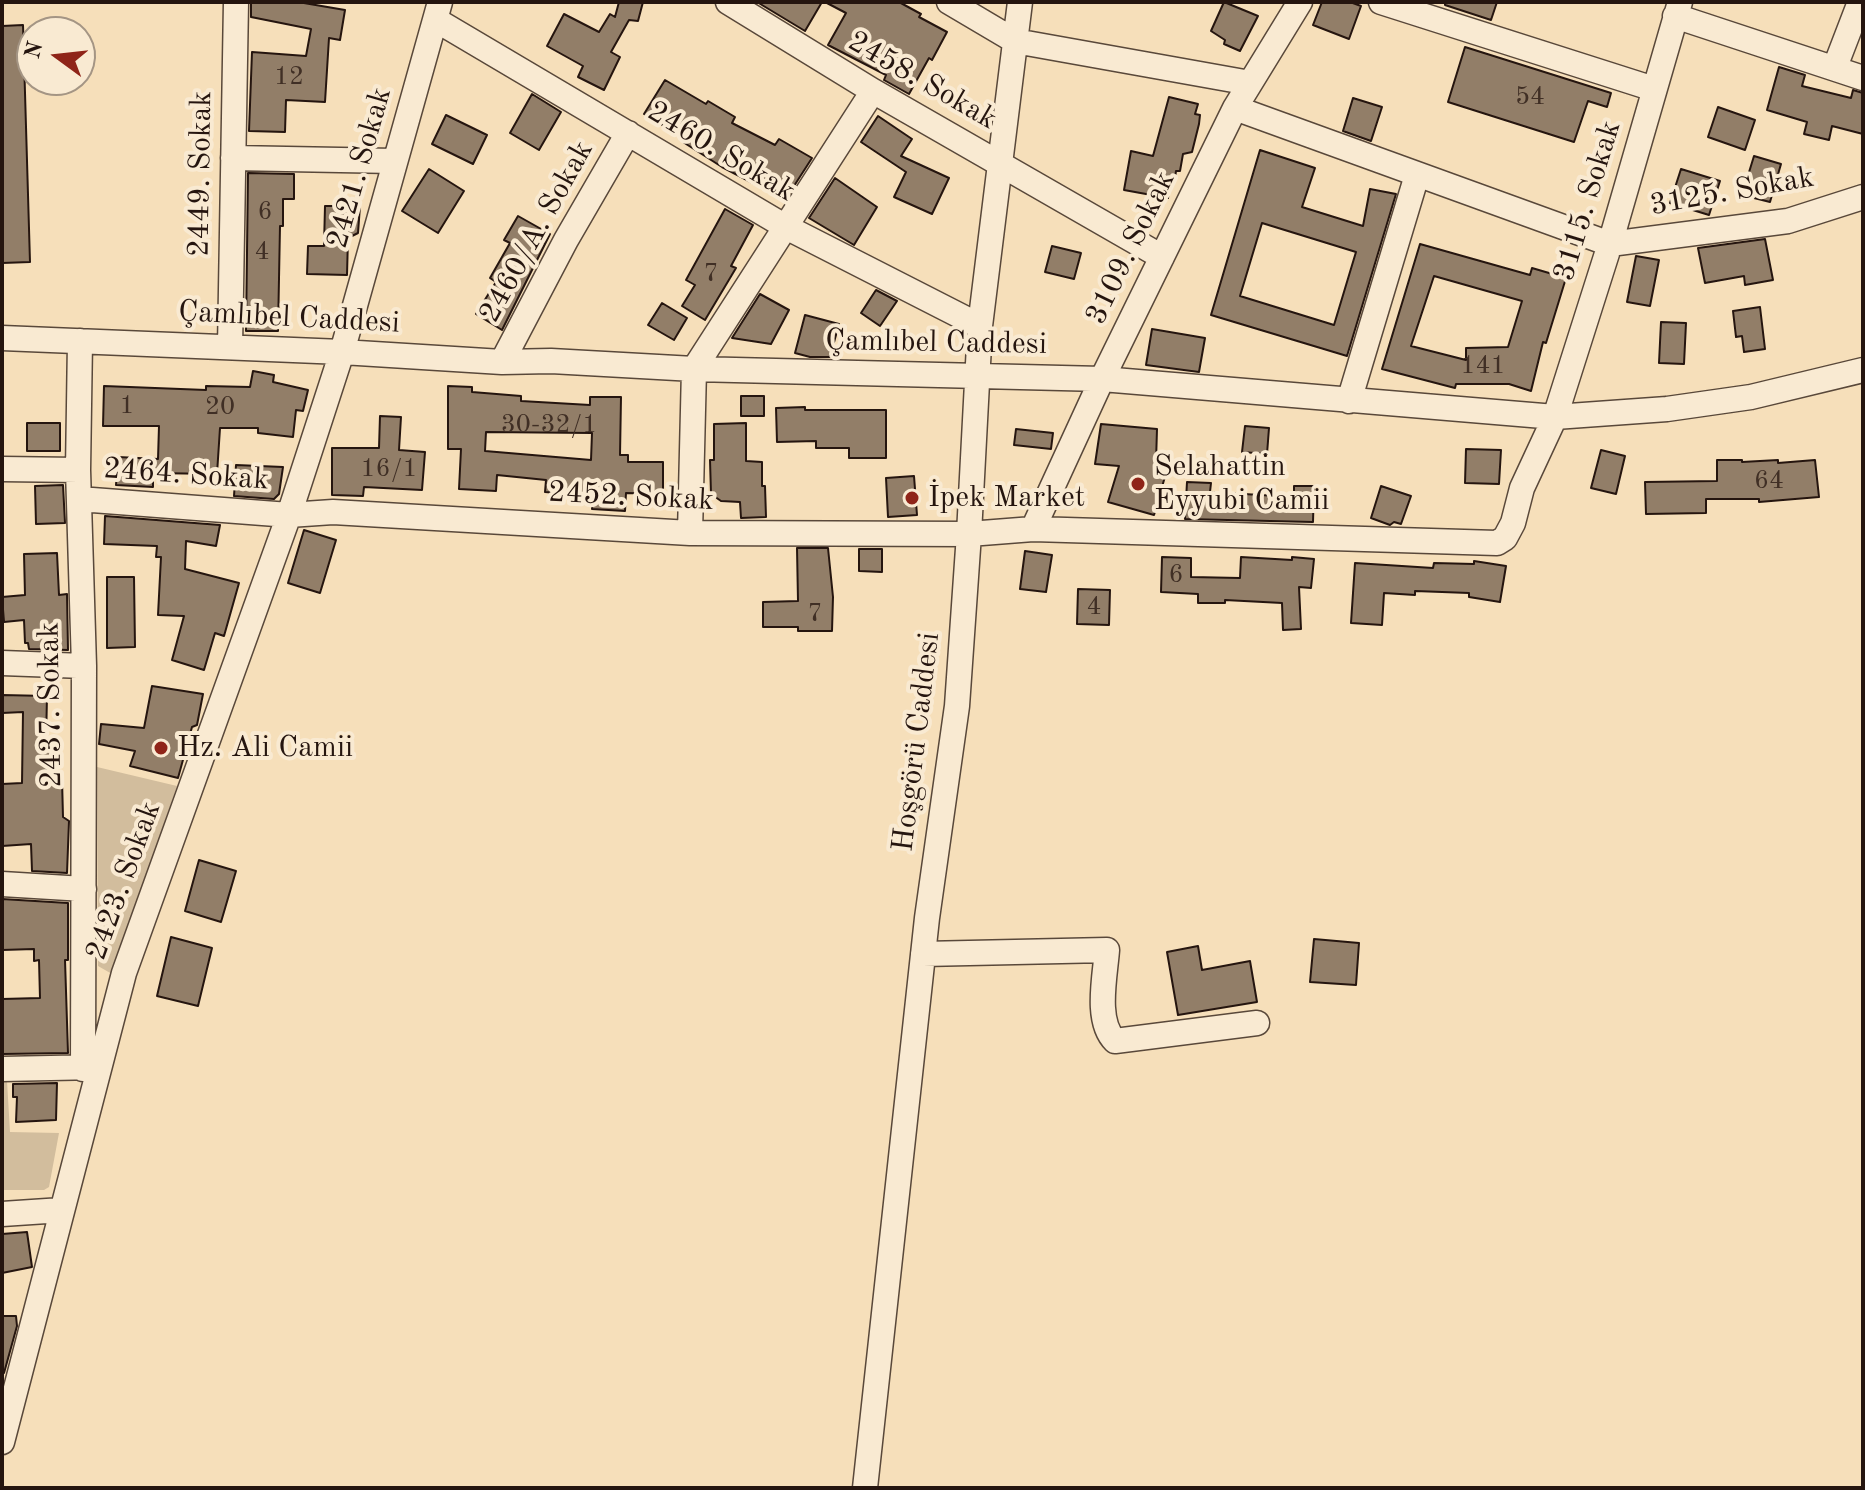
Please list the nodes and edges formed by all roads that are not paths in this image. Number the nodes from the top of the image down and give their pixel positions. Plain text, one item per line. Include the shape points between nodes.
1 (236, 2) edge
2 (728, 2) edge
3 (949, 2) edge
4 (1020, 2) edge
5 (1300, 2) edge
6 (1381, 2) edge
7 (1860, 2) edge
8 (1678, 9) edge
9 (438, 11) edge
10 (1015, 41) junction
11 (1835, 67) junction
12 (1863, 78) edge
13 (1250, 83) junction
14 (1654, 89) junction
15 (873, 91) junction
16 (1235, 108) junction
17 (628, 133) junction
18 (233, 158) junction
19 (394, 161) junction
20 (1002, 165) junction
21 (1417, 175) junction
22 (1863, 197) edge
23 (786, 227) junction
24 (1610, 244) junction
25 (1162, 257) junction
26 (980, 326) junction
27 (2, 338) edge
28 (80, 341) junction
29 (230, 347) junction
30 (342, 352) junction
31 (502, 362) junction
32 (694, 369) junction
33 (1863, 370) edge
34 (977, 376) junction
35 (1102, 379) junction
36 (1349, 401) junction
37 (1555, 417) junction
38 (2, 469) edge
39 (78, 470) junction
40 (79, 499) junction
41 (289, 515) junction
42 (1033, 529) junction
43 (690, 533) junction
44 (969, 534) junction
45 (1497, 543) joint
46 (2, 663) edge
47 (84, 666) junction
48 (2, 884) edge
49 (84, 889) junction
50 (923, 954) junction
51 (1257, 1023) dead end
52 (92, 1068) junction
53 (2, 1069) edge
54 (62, 1210) junction
55 (2, 1214) edge
56 (2, 1442) edge
57 (865, 1488) edge

1 - 18 street, 2449. Sokak
2 - 15 street, 2458. Sokak
3 - 10 street
4 - 10 street, Hoşgörü Caddesi
5 - 13 street, 3109. Sokak
6 - 14 street
7 - 11 street
8 - 11 street
8 - 14 street, 3115. Sokak
9 - 17 street, 2460. Sokak
9 - 19 street, 2421. Sokak
10 - 13 street
10 - 20 street, Hoşgörü Caddesi
11 - 12 street
13 - 16 street, 3109. Sokak
14 - 24 street, 3115. Sokak
15 - 20 street, 2458. Sokak
15 - 23 street
16 - 21 street
16 - 25 street, 3109. Sokak
17 - 23 street, 2460. Sokak
17 - 31 street, 2460/A. Sokak
18 - 19 street
18 - 29 street, 2449. Sokak
19 - 30 street, 2421. Sokak
20 - 25 street, 2458. Sokak
20 - 26 street, Hoşgörü Caddesi
21 - 24 street
21 - 36 street
22 - 24 street, 3125. Sokak via 1788,221
23 - 26 street, 2460. Sokak
23 - 32 street
24 - 37 street, 3115. Sokak
25 - 35 street, 3109. Sokak
26 - 34 street, Hoşgörü Caddesi
27 - 28 street, Çamlıbel Caddesi
28 - 29 street, Çamlıbel Caddesi
28 - 39 street, 2437. Sokak
29 - 30 street, Çamlıbel Caddesi
30 - 31 street, Çamlıbel Caddesi
30 - 41 street, 2423. Sokak
31 - 32 street, Çamlıbel Caddesi
32 - 34 street, Çamlıbel Caddesi
32 - 43 street
33 - 37 street, Çamlıbel Caddesi via 1751,397
34 - 35 street, Çamlıbel Caddesi
34 - 44 street, Hoşgörü Caddesi
35 - 36 street, Çamlıbel Caddesi
35 - 42 street, 3109. Sokak
36 - 37 street, Çamlıbel Caddesi
37 - 45 street, 3115. Sokak via 1522,488 1513,523
38 - 39 street, 2464. Sokak
39 - 40 street, 2437. Sokak
40 - 41 street, 2464. Sokak
40 - 47 street, 2437. Sokak
41 - 43 street, 2452. Sokak via 333,512
41 - 52 street, 2423. Sokak
42 - 44 street, 2452. Sokak
42 - 45 street, 2452. Sokak
43 - 44 street, 2452. Sokak
44 - 50 street, Hoşgörü Caddesi via 957,706
46 - 47 street
47 - 49 street, 2437. Sokak
48 - 49 street
49 - 52 street, 2437. Sokak
50 - 51 street via 1107,950 1103,997 1107,1033 1115,1041
50 - 57 street, Hoşgörü Caddesi
52 - 53 street
52 - 54 street, 2423. Sokak
54 - 55 street
54 - 56 street, 2423. Sokak

